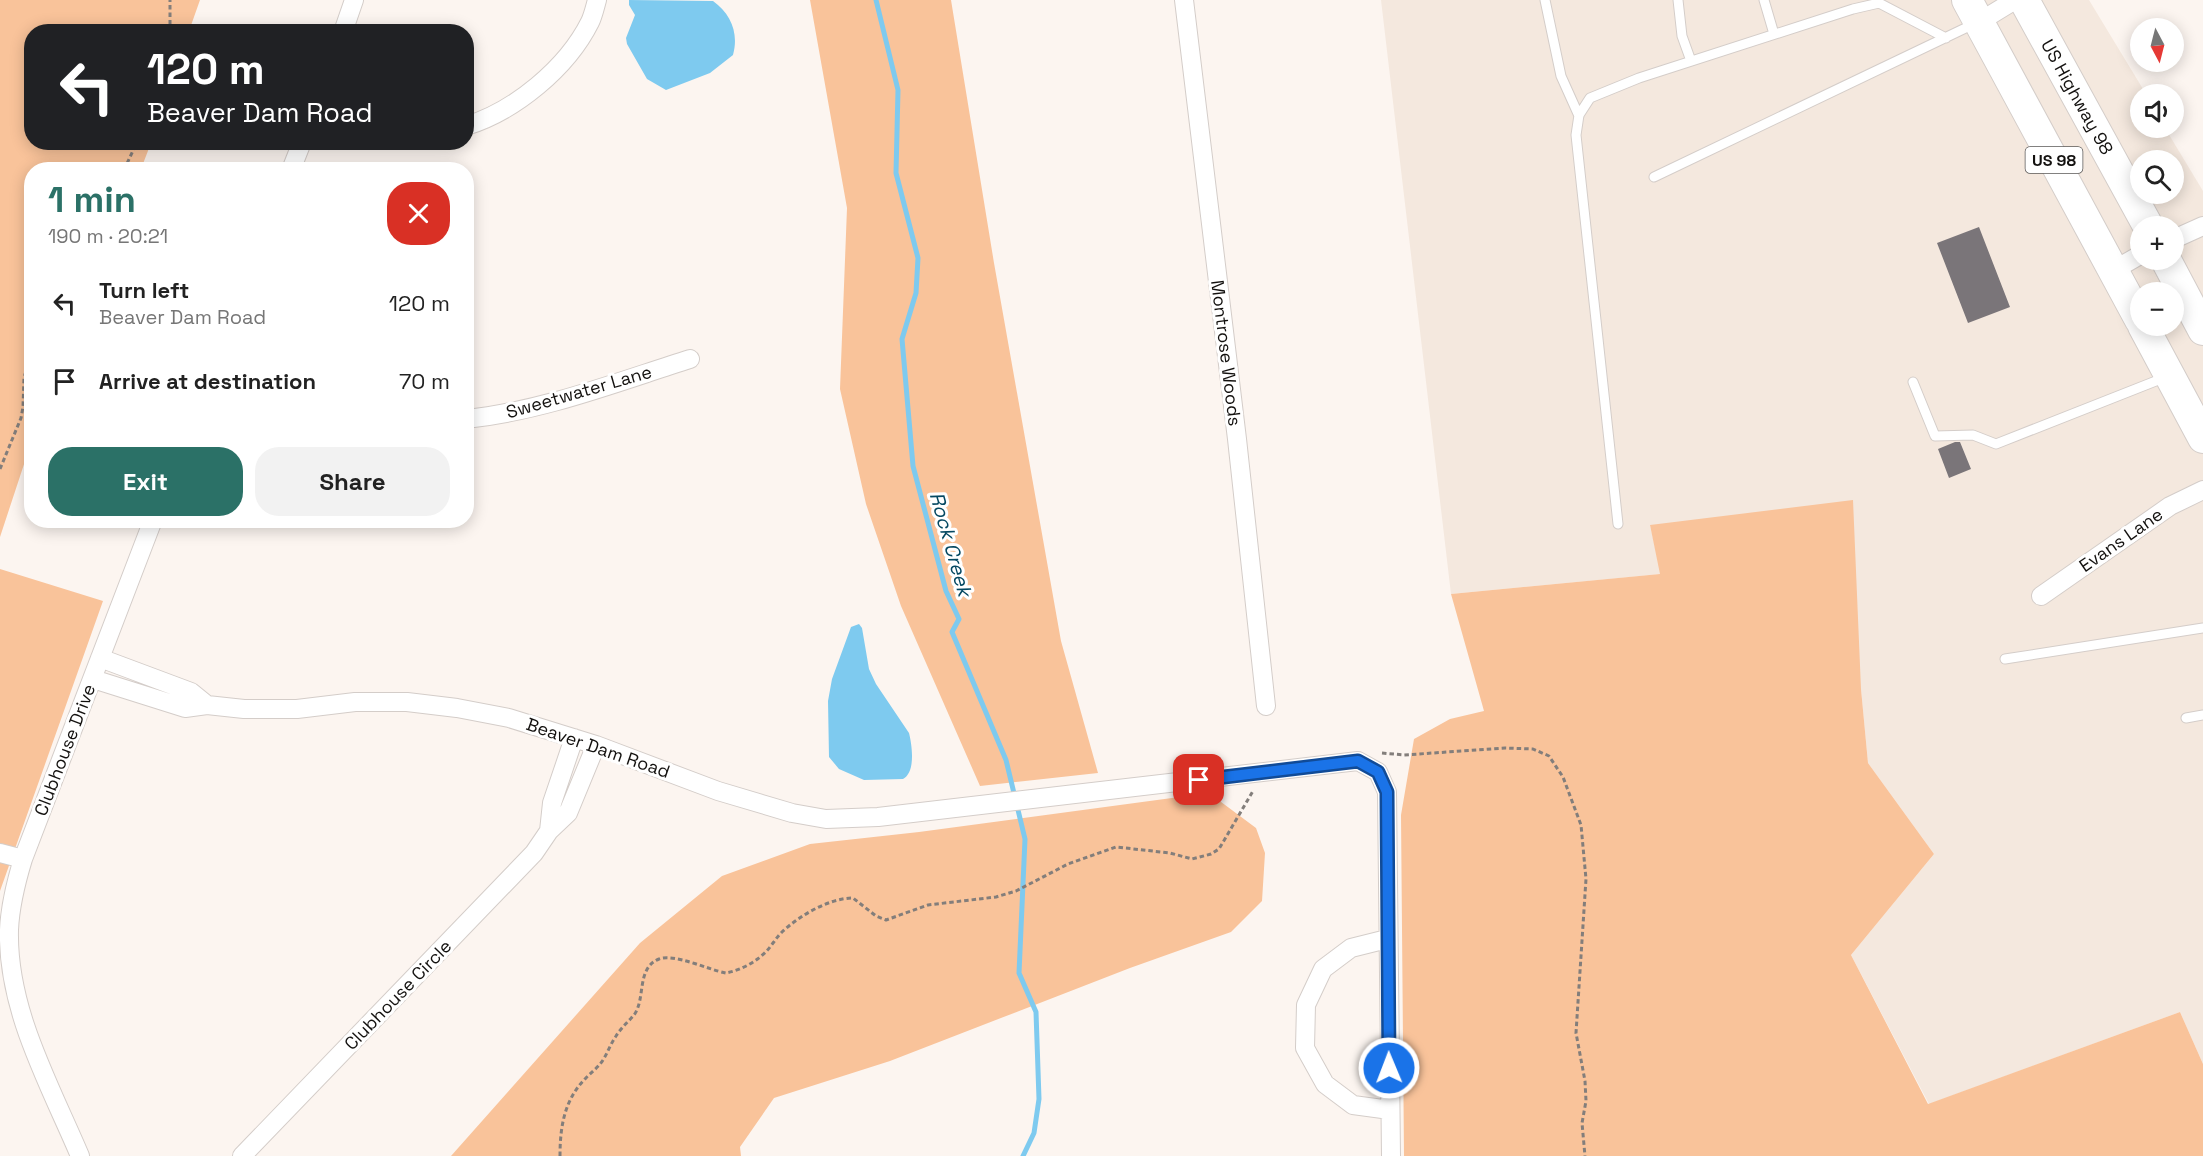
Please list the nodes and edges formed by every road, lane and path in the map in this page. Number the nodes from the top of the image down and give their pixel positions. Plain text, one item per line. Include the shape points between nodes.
1 (170, 0) edge
2 (354, 0) edge
3 (597, 0) edge
4 (1184, 0) edge
5 (1545, 0) edge
6 (1678, 0) edge
7 (1764, 0) edge
8 (2016, 0) edge
9 (2024, 0) edge
10 (1972, 11) edge
11 (170, 24) edge
12 (346, 24) edge
13 (1774, 34) junction
14 (1946, 38) junction
15 (1691, 61) junction
16 (1579, 116) junction
17 (474, 123) edge
18 (1654, 177) dead end
19 (2143, 216) edge
20 (2203, 226) edge
21 (2184, 235) edge
22 (2130, 261) edge
23 (2114, 270) junction
24 (2171, 270) edge
25 (2130, 301) edge
26 (2203, 330) edge
27 (2149, 336) edge
28 (690, 359) dead end
29 (2170, 375) junction
30 (24, 378) edge
31 (1913, 382) dead end
32 (474, 418) edge
33 (2203, 438) edge
34 (0, 469) edge
35 (2203, 490) edge
36 (1618, 524) dead end
37 (150, 528) edge
38 (2041, 596) dead end
39 (2203, 628) edge
40 (100, 658) junction
41 (2005, 659) dead end
42 (93, 679) junction
43 (207, 705) junction
44 (1266, 706) dead end
45 (2203, 715) edge
46 (2186, 717) dead end
47 (574, 738) junction
48 (596, 745) junction
49 (1482, 749) dead end
50 (1265, 772) junction
51 (549, 831) junction
52 (0, 853) edge
53 (22, 859) junction
54 (7, 886) edge
55 (1387, 939) junction
56 (1390, 1110) junction
57 (80, 1156) edge
58 (242, 1156) edge
59 (560, 1156) edge
60 (1390, 1156) edge
61 (1585, 1156) edge

1 - 11 path
2 - 12 street
3 - 17 street via 590,22 569,54 543,81 515,104
4 - 44 street, Montrose Woods
5 - 16 lane via 1561,76
6 - 15 lane via 1682,36
7 - 13 lane
8 - 10 street
9 - 19 main road, US Highway 98 / US 98
10 - 14 lane
10 - 23 main road, US 98
13 - 14 lane via 1879,3
13 - 15 lane
14 - 18 lane
15 - 16 lane via 1590,98
16 - 36 lane via 1576,135
20 - 21 street
22 - 23 street
23 - 25 main road, US 98
24 - 26 main road
27 - 29 main road
28 - 32 street, Sweetwater Lane via 526,409
29 - 31 lane via 1996,444 1973,435 1935,436
29 - 33 main road
30 - 34 path via 21,418
35 - 38 street, Evans Lane via 2170,506
37 - 40 street, Clubhouse Drive
39 - 41 lane
40 - 42 street, Clubhouse Drive
40 - 43 street, Beaver Dam Road via 191,692
42 - 43 street, Beaver Dam Road via 185,708
42 - 53 street, Clubhouse Drive
43 - 47 street, Beaver Dam Road via 286,709 355,702 407,702 509,718
45 - 46 lane
47 - 48 street, Beaver Dam Road
47 - 51 street, Clubhouse Circle via 552,803
48 - 50 street, Beaver Dam Road via 718,791 826,819 984,806
48 - 51 street, Clubhouse Circle via 567,813
49 - 61 path via 1533,749 1550,756 1563,777 1581,825 1586,897 1576,1033 1586,1101 1582,1123
50 - 55 street via 1358,761 1378,772 1387,792
50 - 59 path via 1219,849 1211,854 1192,859 1116,847 1068,864 1016,891 996,897 928,904 886,920 854,898 840,899 797,921 759,958 726,974 673,959 659,959 644,977 634,1015 571,1100 562,1124
51 - 58 street, Clubhouse Circle via 515,875
52 - 53 street
53 - 54 street, Clubhouse Drive
54 - 57 street, Clubhouse Drive via 15,986 32,1042
55 - 56 street
55 - 56 street via 1352,948 1323,969 1306,1005 1305,1048 1325,1084 1353,1105
56 - 60 street

